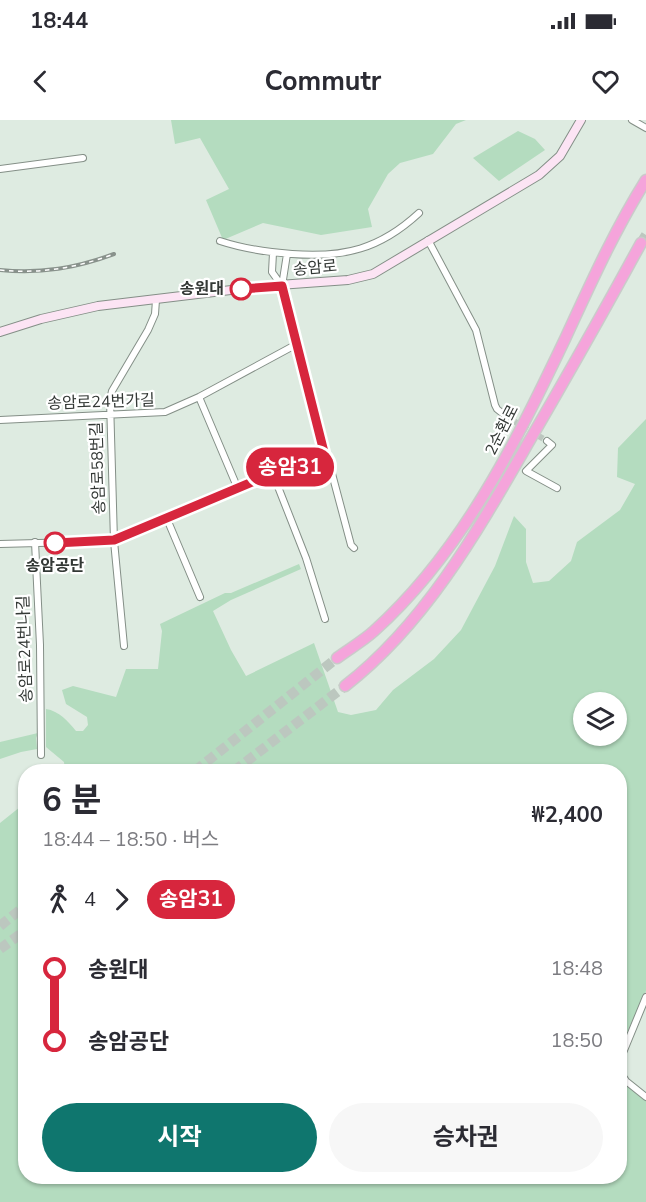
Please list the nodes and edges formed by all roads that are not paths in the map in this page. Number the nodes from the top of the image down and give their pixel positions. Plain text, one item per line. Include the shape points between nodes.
1 (581, 120) edge
2 (632, 120) edge
3 (646, 128) edge
4 (83, 158) dead end
5 (0, 169) edge
6 (646, 180) edge
7 (419, 213) dead end
8 (428, 240) junction
9 (220, 241) dead end
10 (642, 243) dead end
11 (273, 253) junction
12 (287, 254) junction
13 (282, 286) junction
14 (156, 300) junction
15 (0, 332) edge
16 (297, 344) junction
17 (199, 397) junction
18 (110, 414) junction
19 (507, 417) tunnel mouth
20 (0, 420) edge
21 (547, 441) dead end
22 (324, 452) junction
23 (273, 474) junction
24 (557, 488) dead end
25 (238, 489) junction
26 (167, 519) junction
27 (114, 540) junction
28 (34, 542) junction
29 (0, 544) edge
30 (354, 548) dead end
31 (200, 597) dead end
32 (326, 618) dead end
33 (124, 646) dead end
34 (337, 658) tunnel mouth
35 (345, 686) tunnel mouth
36 (41, 755) dead end
37 (646, 997) edge
38 (627, 1043) edge
39 (627, 1082) edge
40 (646, 1097) edge

1 - 8 main road, 송암로 via 560,156 539,175
2 - 3 street
4 - 5 street
6 - 34 highway, 2순환로 via 471,516 421,583 373,632
7 - 12 street via 363,249 328,256
8 - 13 main road, 송암로 via 373,274
8 - 19 street via 476,330 495,405
9 - 11 street
10 - 35 highway, 2순환로 via 494,502 448,572 400,636
11 - 12 street
11 - 13 street via 272,272
12 - 13 street
13 - 14 main road, 송암로
13 - 16 street
14 - 15 main road, 송암로 via 98,306
14 - 18 street, 송암로58번길 via 148,330 112,391
16 - 17 street, 송암로24번가길
16 - 22 street
17 - 18 street, 송암로24번가길 via 165,412
17 - 25 street
18 - 20 street, 송암로24번가길
18 - 27 street, 송암로58번길
21 - 24 street via 552,445 526,471
22 - 23 street
22 - 30 street
23 - 25 street
23 - 32 street
25 - 26 street
26 - 27 street
26 - 31 street
27 - 28 street
27 - 33 street, 송암로58번길
28 - 29 street
28 - 36 street, 송암로24번나길
37 - 38 street
39 - 40 street

